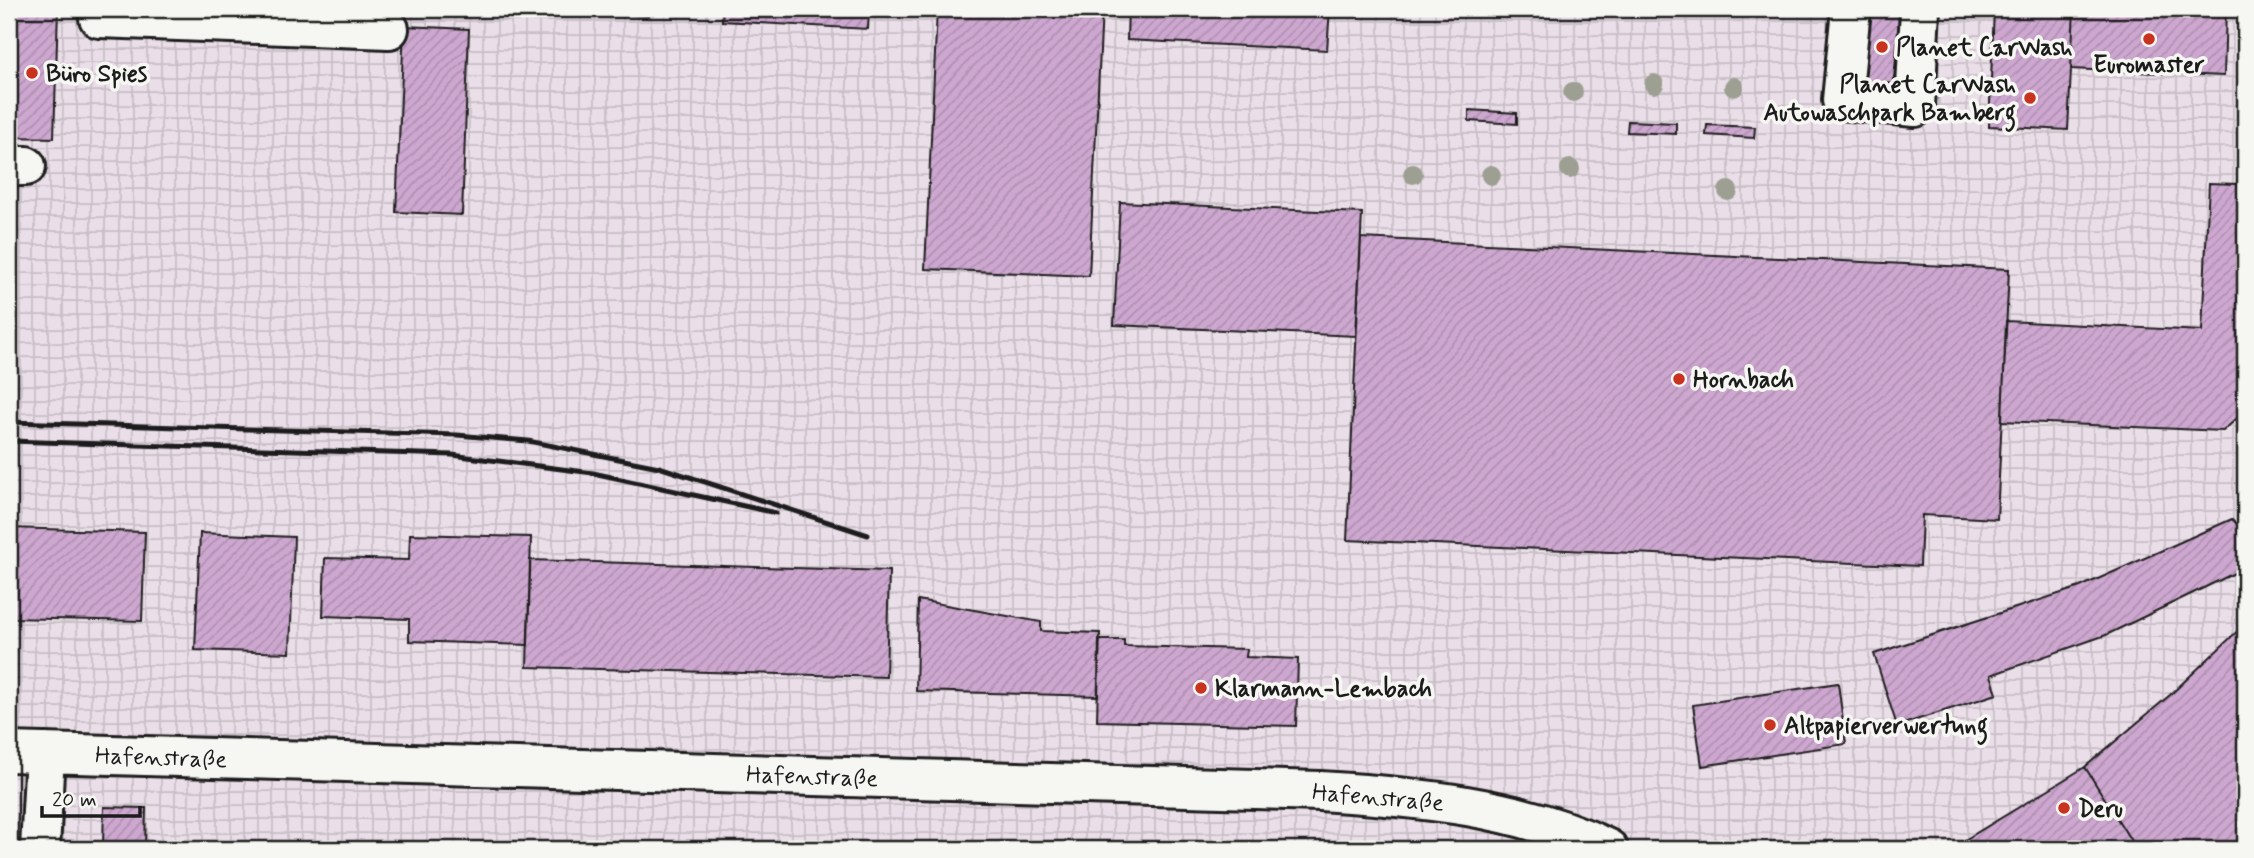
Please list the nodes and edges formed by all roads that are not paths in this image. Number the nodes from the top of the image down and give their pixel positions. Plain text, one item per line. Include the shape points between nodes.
1 (100, 9) edge
2 (1851, 9) edge
3 (1920, 9) edge
4 (306, 18) edge
5 (389, 29) dead end
6 (27, 753) edge
7 (40, 849) edge
8 (1608, 849) edge

1 - 4 street via 99,19
2 - 3 street via 1842,100 1915,107
4 - 5 street
6 - 7 street
6 - 8 street, Hafenstraße via 1320,790 1413,797 1506,813

